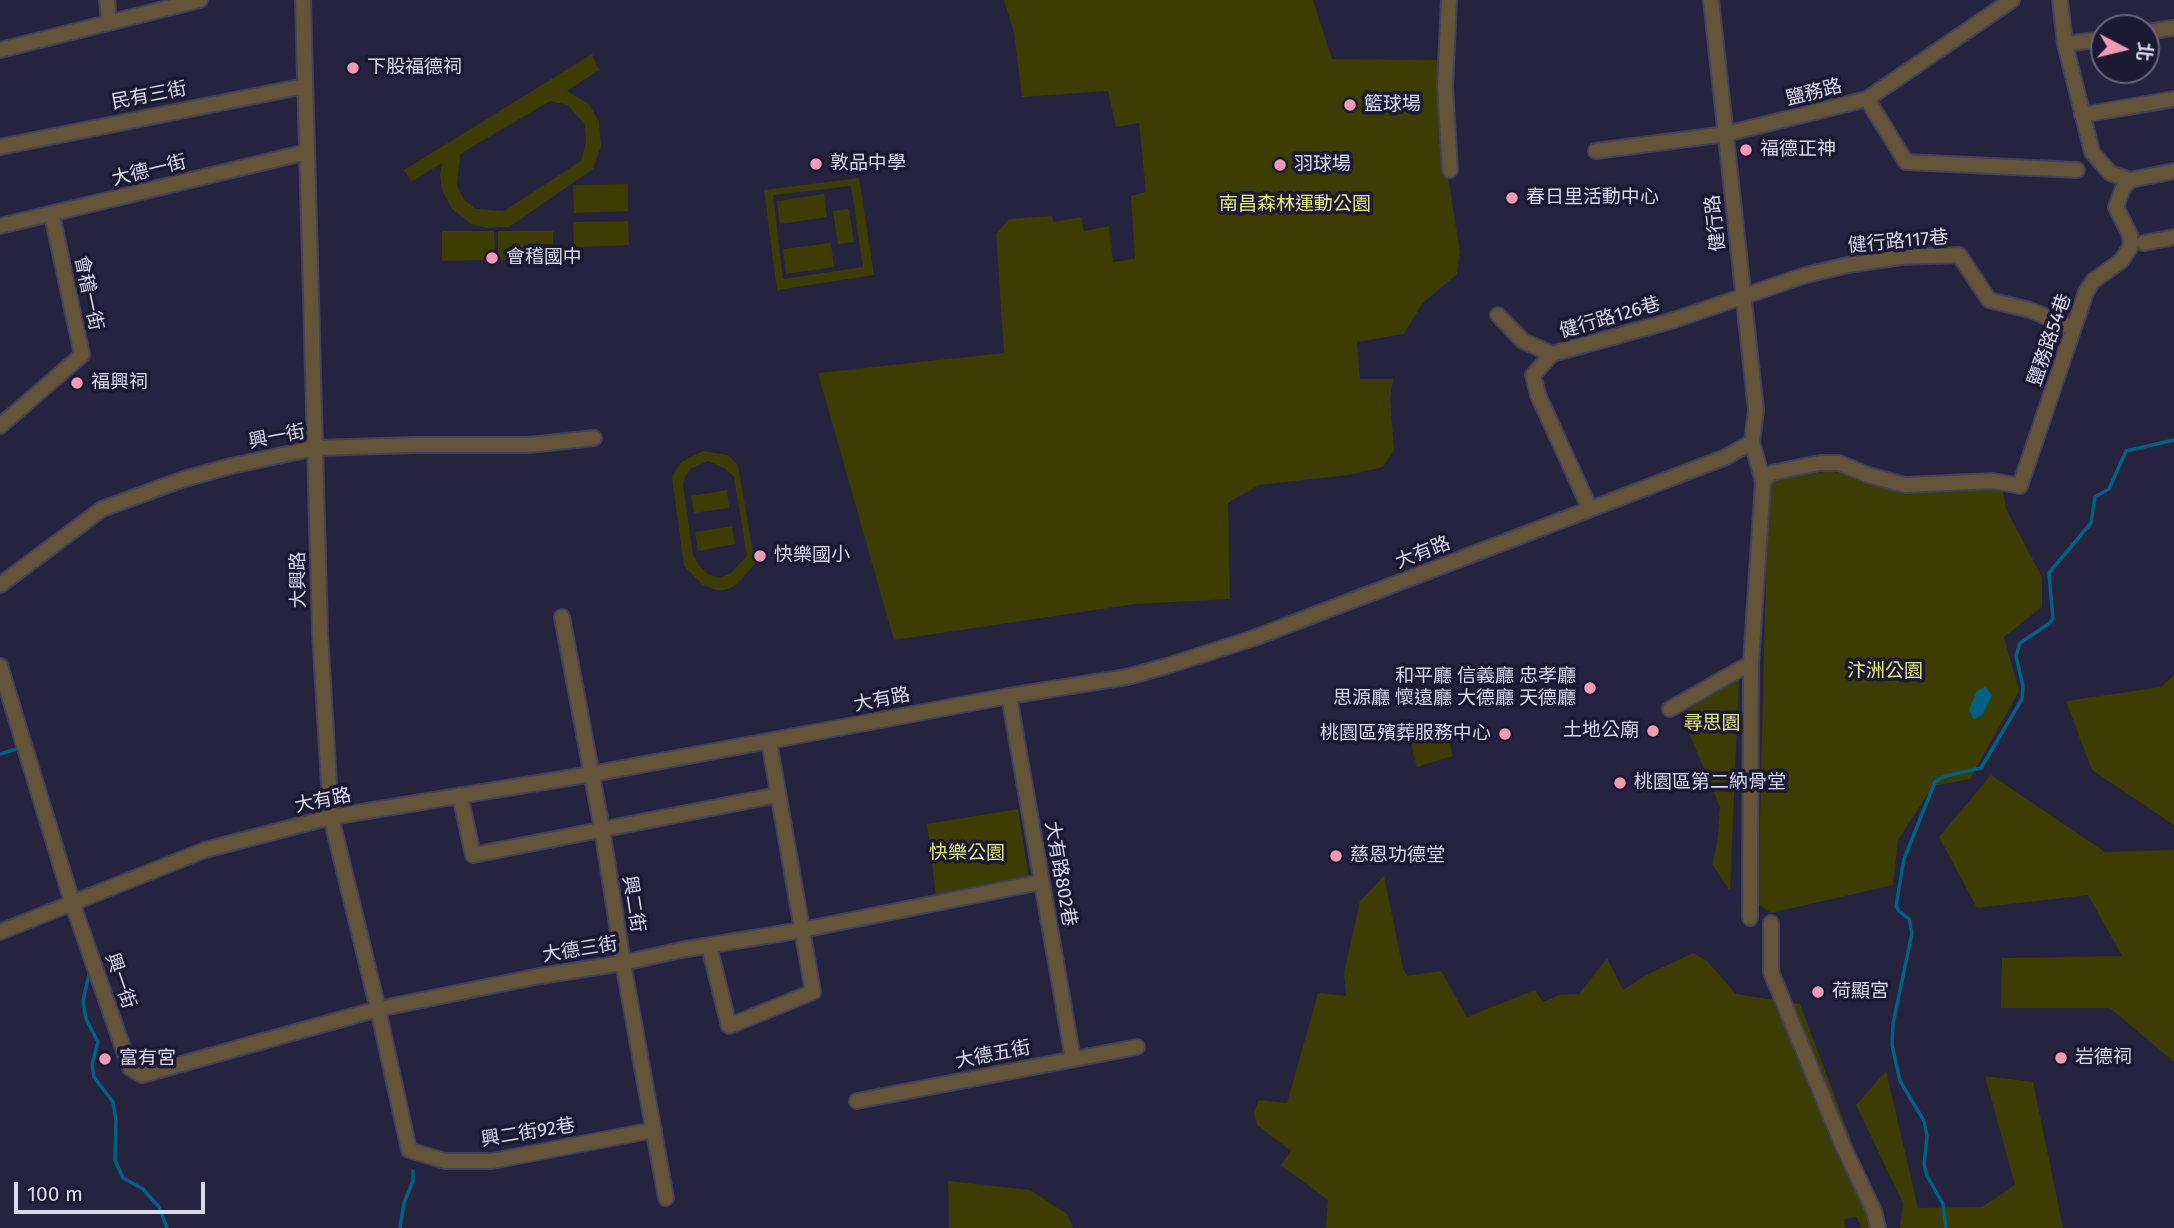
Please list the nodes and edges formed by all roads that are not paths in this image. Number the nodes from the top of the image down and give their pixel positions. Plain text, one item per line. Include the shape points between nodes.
1 (107, 0) edge
2 (200, 0) edge
3 (303, 0) edge
4 (1450, 0) edge
5 (1711, 0) edge
6 (2012, 0) edge
7 (2060, 0) edge
8 (109, 23) junction
9 (2090, 40) edge
10 (2065, 44) junction
11 (0, 50) edge
12 (305, 86) junction
13 (1867, 99) junction
14 (2174, 99) edge
15 (2082, 115) junction
16 (1726, 134) junction
17 (0, 147) edge
18 (1596, 151) dead end
19 (307, 152) junction
20 (1450, 170) dead end
21 (2077, 170) dead end
22 (2174, 171) edge
23 (2130, 180) junction
24 (52, 215) junction
25 (0, 226) edge
26 (2174, 237) edge
27 (2144, 243) dead end
28 (1743, 296) junction
29 (1498, 315) dead end
30 (2073, 328) junction
31 (1552, 354) junction
32 (0, 426) edge
33 (594, 438) dead end
34 (1752, 442) junction
35 (315, 449) junction
36 (1763, 482) junction
37 (1590, 509) junction
38 (0, 585) edge
39 (562, 617) dead end
40 (1751, 663) junction
41 (0, 668) edge
42 (1009, 696) junction
43 (1670, 709) dead end
44 (769, 741) junction
45 (592, 774) junction
46 (460, 795) junction
47 (778, 795) junction
48 (331, 817) junction
49 (603, 829) junction
50 (1041, 882) junction
51 (73, 905) junction
52 (1750, 918) dead end
53 (1771, 923) dead end
54 (802, 929) junction
55 (0, 932) edge
56 (709, 946) junction
57 (623, 963) junction
58 (378, 1009) junction
59 (1137, 1047) dead end
60 (1073, 1059) junction
61 (131, 1068) joint
62 (857, 1101) dead end
63 (654, 1130) junction
64 (409, 1150) joint
65 (666, 1198) dead end
66 (1878, 1228) edge

1 - 8 street
2 - 8 street
3 - 12 street, 大興路
4 - 20 street via 1445,86
5 - 16 street, 健行路
6 - 13 street, 鹽務路
7 - 10 street
8 - 11 street
9 - 10 street
10 - 15 street
12 - 17 street, 民有三街
12 - 19 street, 大興路
13 - 16 street, 鹽務路
13 - 21 street via 1906,162
14 - 15 street
15 - 23 street via 2092,152 2110,173
16 - 18 street, 鹽務路
16 - 28 street, 健行路
19 - 24 street, 大德一街
19 - 35 street, 大興路
22 - 23 street
23 - 30 street, 鹽務路54巷 via 2116,207 2130,235 2130,246 2121,261 2093,281
24 - 25 street, 大德一街
24 - 32 street, 會稽一街 via 82,355
26 - 27 street
28 - 30 street, 健行路117巷 via 1848,265 1959,255 1989,300
28 - 31 street, 健行路126巷
28 - 34 street, 健行路 via 1756,410
29 - 31 street, 健行路126巷 via 1523,341
30 - 36 street, 鹽務路54巷 via 2020,486 1993,481 1905,485 1839,463 1771,473
31 - 37 street via 1533,375
33 - 35 street, 興一街 via 528,445
34 - 36 street
34 - 37 street, 大有路 via 1726,457
35 - 38 street, 興一街 via 231,466 102,509
35 - 48 street, 大興路
36 - 40 street
37 - 42 street, 大有路 via 1254,638 1127,677
39 - 45 street, 興二街
40 - 43 street
40 - 52 street
41 - 51 street, 興一街
42 - 44 street, 大有路
42 - 50 street, 大有路802巷
44 - 45 street, 大有路
44 - 47 street
45 - 46 street, 大有路
45 - 49 street, 興二街
46 - 48 street, 大有路
46 - 49 street via 473,855
47 - 49 street
47 - 54 street
48 - 51 street, 大有路 via 205,850
48 - 58 street, 大興路
49 - 57 street, 興二街
50 - 54 street, 大德三街
50 - 60 street, 大有路802巷
51 - 55 street, 大有路
51 - 61 street, 興一街
53 - 66 street via 1771,972
54 - 56 street, 大德三街
54 - 56 street via 813,992 729,1026
56 - 57 street, 大德三街
57 - 58 street, 大德三街
57 - 63 street, 興二街
58 - 61 street, 大德三街 via 142,1075
58 - 64 street, 大興路
59 - 60 street, 大德五街
60 - 62 street, 大德五街
63 - 64 street, 興二街92巷 via 492,1161 444,1161
63 - 65 street, 興二街

